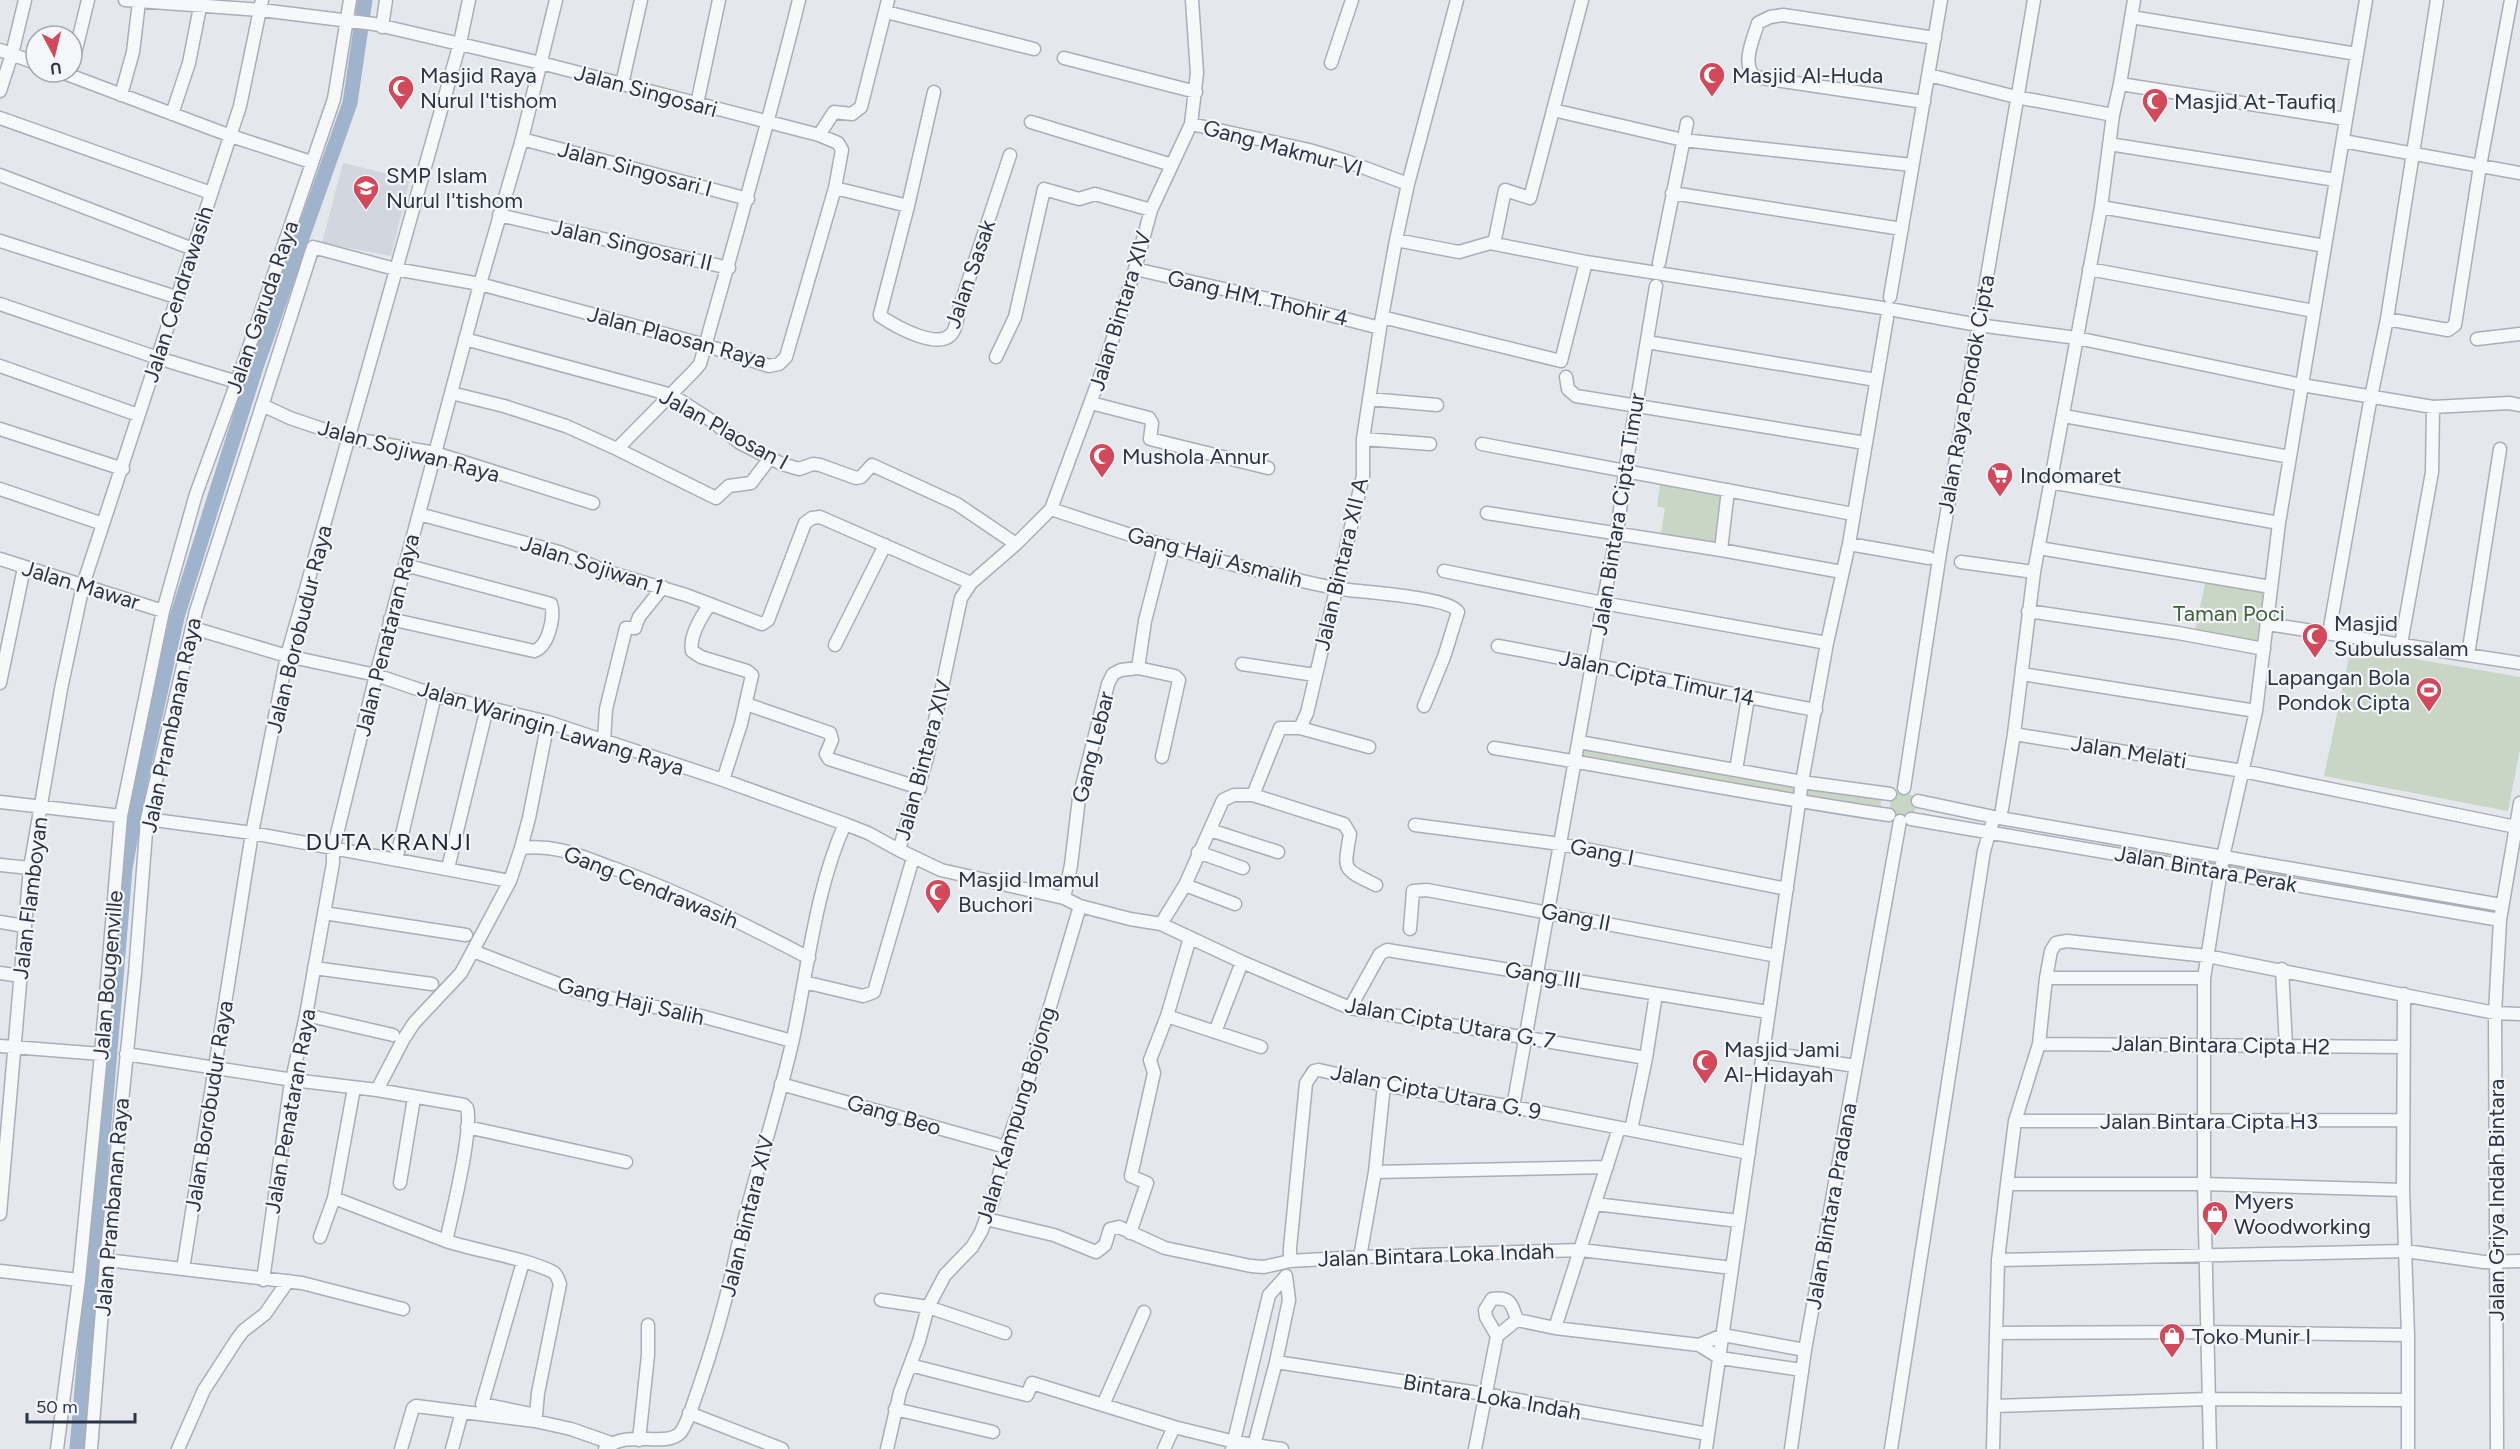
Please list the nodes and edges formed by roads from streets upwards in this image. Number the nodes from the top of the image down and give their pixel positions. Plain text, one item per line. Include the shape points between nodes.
1 (25, 0) edge
2 (88, 0) edge
3 (125, 0) edge
4 (350, 0) edge
5 (386, 0) edge
6 (469, 0) edge
7 (556, 0) edge
8 (641, 0) edge
9 (719, 0) edge
10 (799, 0) edge
11 (1192, 0) edge
12 (1352, 0) edge
13 (1457, 0) edge
14 (1582, 0) edge
15 (1941, 0) edge
16 (2034, 0) edge
17 (2134, 0) edge
18 (2366, 0) edge
19 (2437, 0) edge
20 (2511, 0) edge
21 (139, 2) junction
22 (261, 5) edge
23 (887, 6) edge
24 (200, 7) junction
25 (2131, 17) junction
26 (352, 21) junction
27 (81, 24) edge
28 (378, 25) junction
29 (1935, 38) junction
30 (460, 43) junction
31 (1034, 49) dead end
32 (6, 52) edge
33 (2357, 54) junction
34 (1064, 58) dead end
35 (24, 59) edge
36 (541, 63) junction
37 (1332, 63) dead end
38 (1929, 75) junction
39 (84, 78) edge
40 (622, 84) junction
41 (2120, 84) junction
42 (0, 91) edge
43 (933, 92) dead end
44 (1196, 92) junction
45 (121, 95) junction
46 (2016, 97) junction
47 (1924, 102) junction
48 (697, 104) junction
49 (1553, 110) junction
50 (172, 114) junction
51 (2113, 115) junction
52 (0, 118) edge
53 (2346, 120) junction
54 (1030, 122) dead end
55 (769, 123) junction
56 (1687, 123) dead end
57 (1191, 124) junction
58 (819, 135) junction
59 (231, 136) junction
60 (522, 139) junction
61 (1683, 140) junction
62 (2343, 141) junction
63 (2109, 144) junction
64 (2412, 154) junction
65 (1010, 155) dead end
66 (311, 162) junction
67 (1172, 165) junction
68 (1912, 165) junction
69 (2480, 166) junction
70 (2520, 173) edge
71 (0, 175) edge
72 (2336, 180) junction
73 (1408, 184) junction
74 (835, 188) junction
75 (210, 193) junction
76 (1672, 193) junction
77 (747, 199) junction
78 (908, 206) junction
79 (2101, 207) junction
80 (1151, 210) junction
81 (499, 215) junction
82 (1902, 229) junction
83 (1396, 240) junction
84 (0, 241) edge
85 (1494, 244) junction
86 (2325, 246) junction
87 (193, 249) junction
88 (1586, 262) junction
89 (729, 267) junction
90 (395, 269) junction
91 (1135, 269) junction
92 (2089, 270) junction
93 (1657, 274) junction
94 (480, 284) junction
95 (176, 297) junction
96 (1890, 297) dead end
97 (0, 304) edge
98 (2314, 311) junction
99 (1887, 318) dead end
100 (2387, 319) junction
101 (1381, 323) junction
102 (1978, 325) junction
103 (2520, 334) edge
104 (2077, 338) junction
105 (465, 339) junction
106 (2477, 339) dead end
107 (1647, 342) junction
108 (705, 345) junction
109 (996, 357) dead end
110 (158, 358) junction
111 (0, 366) edge
112 (1566, 377) dead end
113 (1876, 380) junction
114 (237, 382) junction
115 (2302, 385) junction
116 (451, 393) junction
117 (672, 395) junction
118 (2372, 398) junction
119 (1369, 399) junction
120 (1091, 403) junction
121 (262, 405) junction
122 (1437, 405) dead end
123 (2520, 405) edge
124 (1635, 407) junction
125 (2433, 408) junction
126 (138, 415) junction
127 (2064, 416) junction
128 (0, 429) edge
129 (349, 438) junction
130 (1363, 439) junction
131 (1865, 443) junction
132 (1430, 444) dead end
133 (1482, 444) dead end
134 (617, 448) junction
135 (2500, 449) dead end
136 (435, 453) junction
137 (2290, 457) junction
138 (770, 458) junction
139 (1268, 468) dead end
140 (123, 469) junction
141 (1625, 472) junction
142 (2050, 482) junction
143 (0, 489) edge
144 (1728, 490) junction
145 (593, 503) dead end
146 (1051, 509) junction
147 (1487, 513) dead end
148 (418, 514) junction
149 (1853, 514) junction
150 (2279, 523) junction
151 (103, 524) junction
152 (1617, 532) junction
153 (885, 544) junction
154 (1016, 544) junction
155 (1849, 544) junction
156 (1164, 547) junction
157 (2039, 548) junction
158 (1721, 550) junction
159 (1929, 558) dead end
160 (0, 559) edge
161 (1961, 562) dead end
162 (405, 565) junction
163 (24, 568) junction
164 (1444, 571) dead end
165 (1842, 572) junction
166 (2034, 572) junction
167 (971, 583) junction
168 (83, 585) junction
169 (663, 587) junction
170 (2271, 587) junction
171 (1337, 588) junction
172 (1603, 603) junction
173 (710, 604) junction
174 (163, 611) junction
175 (2028, 611) junction
176 (390, 619) junction
177 (2267, 624) junction
178 (193, 628) junction
179 (2329, 633) junction
180 (1827, 643) junction
181 (2401, 644) junction
182 (835, 645) dead end
183 (1498, 646) dead end
184 (2264, 649) junction
185 (2468, 654) junction
186 (287, 656) junction
187 (1593, 663) junction
188 (2520, 663) edge
189 (1242, 664) dead end
190 (1138, 668) junction
191 (2022, 674) junction
192 (376, 675) junction
193 (1315, 675) junction
194 (0, 683) edge
195 (435, 695) junction
196 (1748, 698) junction
197 (746, 704) junction
198 (1424, 706) dead end
199 (488, 708) junction
200 (1816, 710) junction
201 (2256, 711) junction
202 (548, 722) junction
203 (1300, 728) junction
204 (2014, 734) junction
205 (604, 741) junction
206 (1579, 742) junction
207 (1369, 747) dead end
208 (1494, 748) dead end
209 (1162, 757) dead end
210 (1575, 761) junction
211 (1736, 770) junction
212 (2243, 771) junction
213 (723, 780) junction
214 (1802, 782) junction
215 (920, 788) junction
216 (1904, 788) junction
217 (1890, 794) junction
218 (1253, 795) junction
219 (1918, 801) junction
220 (0, 802) edge
221 (1799, 802) junction
222 (2520, 804) edge
223 (41, 806) junction
224 (1998, 813) junction
225 (121, 816) junction
226 (1900, 818) junction
227 (147, 819) junction
228 (845, 824) junction
229 (1415, 825) dead end
230 (2516, 827) junction
231 (1210, 830) junction
232 (1991, 831) junction
233 (252, 833) junction
234 (1560, 844) junction
235 (521, 848) junction
236 (333, 850) junction
237 (899, 850) junction
238 (1198, 852) junction
239 (1278, 852) dead end
240 (2223, 857) junction
241 (913, 858) junction
242 (396, 860) junction
243 (0, 865) edge
244 (30, 868) junction
245 (448, 868) junction
246 (1243, 868) dead end
247 (2220, 871) junction
248 (2347, 879) junction
249 (510, 881) junction
250 (1185, 885) junction
251 (1376, 885) dead end
252 (1787, 889) junction
253 (2346, 893) junction
254 (1064, 898) junction
255 (1235, 904) dead end
256 (2501, 905) junction
257 (1080, 906) junction
258 (1547, 911) junction
259 (324, 913) junction
260 (2500, 920) junction
261 (0, 922) edge
262 (1161, 924) junction
263 (24, 926) junction
264 (1410, 929) dead end
265 (466, 935) dead end
266 (1190, 938) junction
267 (473, 951) junction
268 (1777, 956) junction
269 (2207, 956) junction
270 (808, 958) junction
271 (1242, 962) junction
272 (314, 968) junction
273 (2282, 969) junction
274 (0, 974) edge
275 (1537, 974) junction
276 (21, 976) junction
277 (2046, 978) junction
278 (2204, 978) junction
279 (804, 982) junction
280 (432, 984) dead end
281 (1656, 994) junction
282 (2404, 994) junction
283 (1350, 1008) junction
284 (1768, 1012) junction
285 (2495, 1013) junction
286 (2520, 1014) edge
287 (306, 1015) junction
288 (1173, 1018) dead end
289 (1215, 1032) junction
290 (393, 1035) dead end
291 (1527, 1037) junction
292 (792, 1041) junction
293 (2039, 1044) junction
294 (2204, 1045) junction
295 (0, 1046) edge
296 (2286, 1046) junction
297 (1261, 1047) dead end
298 (2404, 1047) junction
299 (16, 1049) junction
300 (1763, 1052) junction
301 (102, 1054) junction
302 (126, 1054) junction
303 (1646, 1058) junction
304 (1856, 1066) junction
305 (214, 1067) junction
306 (292, 1080) junction
307 (781, 1084) junction
308 (1384, 1085) junction
309 (354, 1088) junction
310 (377, 1090) junction
311 (414, 1098) junction
312 (1513, 1107) junction
313 (5, 1112) edge
314 (2403, 1120) junction
315 (2203, 1121) junction
316 (2015, 1122) junction
317 (467, 1127) junction
318 (1625, 1129) junction
319 (1006, 1147) junction
320 (1749, 1153) junction
321 (626, 1162) dead end
322 (1607, 1167) junction
323 (1375, 1172) junction
324 (400, 1183) dead end
325 (2007, 1184) junction
326 (2204, 1184) junction
327 (2, 1189) edge
328 (2403, 1190) junction
329 (334, 1198) junction
330 (1595, 1204) junction
331 (0, 1214) edge
332 (986, 1219) junction
333 (1739, 1221) junction
334 (1130, 1233) junction
335 (320, 1237) dead end
336 (446, 1241) junction
337 (1581, 1250) junction
338 (2406, 1251) junction
339 (2205, 1256) junction
340 (1360, 1257) junction
341 (106, 1260) junction
342 (1998, 1260) junction
343 (1290, 1261) junction
344 (523, 1262) junction
345 (2498, 1262) junction
346 (2520, 1262) edge
347 (1732, 1268) junction
348 (183, 1269) junction
349 (0, 1271) edge
350 (79, 1280) junction
351 (263, 1280) junction
352 (288, 1281) junction
353 (881, 1300) dead end
354 (928, 1307) junction
355 (403, 1309) dead end
356 (1144, 1312) dead end
357 (1517, 1320) junction
358 (648, 1325) dead end
359 (1556, 1328) junction
360 (2207, 1332) junction
361 (1005, 1333) dead end
362 (1996, 1333) junction
363 (1723, 1335) junction
364 (2408, 1335) junction
365 (1497, 1336) junction
366 (1699, 1345) junction
367 (1805, 1350) junction
368 (1720, 1359) junction
369 (1276, 1362) junction
370 (910, 1365) junction
371 (1802, 1370) junction
372 (1485, 1394) junction
373 (2209, 1399) junction
374 (2408, 1400) junction
375 (1103, 1405) junction
376 (1994, 1406) junction
377 (895, 1409) junction
378 (462, 1412) junction
379 (689, 1413) junction
380 (1174, 1427) junction
381 (993, 1432) dead end
382 (1708, 1434) junction
383 (639, 1440) junction
384 (1234, 1445) edge
385 (608, 1446) edge
386 (1254, 1447) edge
387 (57, 1449) edge
388 (91, 1449) edge
389 (178, 1449) edge
390 (401, 1449) edge
391 (452, 1449) edge
392 (782, 1449) edge
393 (887, 1449) edge
394 (1164, 1449) edge
395 (1282, 1449) edge
396 (1475, 1449) edge
397 (1706, 1449) edge
398 (1791, 1449) edge
399 (1891, 1449) edge
400 (1994, 1449) edge
401 (2210, 1449) edge
402 (2408, 1449) edge
403 (2497, 1449) edge

1 - 32 street
2 - 27 street
3 - 21 street, Jalan Singosari
4 - 26 street, Jalan Garuda Raya
5 - 28 street
6 - 30 street, Jalan Borobudur Raya
7 - 36 street, Jalan Penataran Raya
8 - 40 street
9 - 48 street
10 - 55 street
11 - 44 street, Jalan Bintara XIV
12 - 37 street
13 - 73 street, Jalan Bintara XII A
14 - 49 street
15 - 29 street
16 - 46 street, Jalan Raya Pondok Cipta
17 - 25 street
18 - 33 street
19 - 64 street
20 - 69 street
21 - 24 street, Jalan Singosari
21 - 45 street via 133,52
22 - 24 street, Jalan Singosari
22 - 26 street, Jalan Singosari
22 - 59 street, Jalan Cendrawasih
23 - 31 street
23 - 58 street via 861,107 852,114 834,112
24 - 50 street via 189,63
25 - 33 street
25 - 41 street
26 - 28 street, Jalan Singosari
26 - 66 street, Jalan Garuda Raya via 334,99
28 - 30 street, Jalan Singosari
29 - 38 street
29 - 47 street via 1783,15 1758,23 1747,61 1749,72 1755,77
30 - 36 street, Jalan Singosari
30 - 90 street, Jalan Borobudur Raya
32 - 35 street
32 - 42 street
33 - 53 street
34 - 44 street
36 - 40 street, Jalan Singosari
36 - 60 street, Jalan Penataran Raya
38 - 46 street
38 - 47 street
39 - 45 street
40 - 48 street, Jalan Singosari
41 - 51 street
41 - 53 street
43 - 78 street
44 - 57 street, Jalan Bintara XIV
45 - 50 street
46 - 51 street
46 - 102 street, Jalan Raya Pondok Cipta
47 - 68 street
48 - 55 street, Jalan Singosari
49 - 61 street
49 - 85 street via 1530,198 1505,190
50 - 59 street
51 - 63 street
52 - 75 street
53 - 62 street
54 - 67 street
55 - 58 street
55 - 77 street
56 - 61 street, Jalan Bintara Cipta Timur
57 - 67 street, Jalan Bintara XIV
57 - 73 street, Gang Makmur VI via 1318,153
58 - 74 street via 842,146
59 - 66 street
59 - 75 street, Jalan Cendrawasih
60 - 77 street, Jalan Singosari I
60 - 81 street, Jalan Penataran Raya
61 - 68 street
61 - 76 street, Jalan Bintara Cipta Timur
62 - 64 street
62 - 72 street
63 - 72 street
63 - 79 street
64 - 69 street
64 - 100 street
65 - 78 street, Jalan Sasak via 954,331 941,340 920,336 880,316
66 - 114 street, Jalan Garuda Raya
67 - 80 street, Jalan Bintara XIV
68 - 82 street
69 - 70 street
69 - 100 street via 2455,325 2448,330
71 - 87 street
72 - 86 street
73 - 83 street, Jalan Bintara XII A
74 - 78 street
74 - 108 street, Jalan Plaosan Raya via 786,357 770,366
75 - 87 street, Jalan Cendrawasih
76 - 82 street
76 - 93 street, Jalan Bintara Cipta Timur
77 - 89 street
79 - 86 street
79 - 92 street
80 - 91 street, Jalan Bintara XIV
80 - 109 street via 1095,195 1079,199 1044,189 1016,317
81 - 89 street, Jalan Singosari II
81 - 94 street, Jalan Penataran Raya
82 - 96 street
83 - 85 street via 1459,252
83 - 101 street, Jalan Bintara XII A
84 - 95 street
85 - 88 street
86 - 98 street
87 - 95 street, Jalan Cendrawasih
88 - 93 street
88 - 101 street, Gang HM. Thohir 4 via 1562,361
89 - 108 street
90 - 94 street, Jalan Plaosan Raya
90 - 121 street, Jalan Prambanan Raya via 313,247
90 - 129 street, Jalan Borobudur Raya
91 - 101 street, Gang HM. Thohir 4
91 - 120 street, Jalan Bintara XIV
92 - 98 street
92 - 104 street
93 - 102 street
93 - 107 street, Jalan Bintara Cipta Timur
94 - 105 street, Jalan Penataran Raya
94 - 108 street, Jalan Plaosan Raya
95 - 110 street, Jalan Cendrawasih
97 - 110 street
98 - 115 street
99 - 113 street
100 - 118 street
101 - 119 street, Jalan Bintara XII A
102 - 104 street
102 - 216 street, Jalan Raya Pondok Cipta
103 - 106 street
104 - 115 street
104 - 127 street
105 - 116 street, Jalan Penataran Raya
105 - 117 street, Jalan Plaosan I
107 - 113 street
107 - 124 street, Jalan Bintara Cipta Timur
108 - 117 street via 700,364
110 - 114 street
110 - 126 street, Jalan Cendrawasih
111 - 126 street
112 - 124 street via 1568,389 1576,396
113 - 131 street
114 - 174 street, Jalan Garuda Raya via 196,494
115 - 118 street
115 - 137 street
116 - 134 street via 504,406
116 - 136 street, Jalan Penataran Raya
117 - 134 street
117 - 138 street, Jalan Plaosan I via 740,443
118 - 125 street
118 - 179 street
119 - 122 street
119 - 130 street, Jalan Bintara XII A
120 - 139 street via 1149,418 1150,439
120 - 146 street, Jalan Bintara XIV
121 - 129 street, Jalan Sojiwan Raya
121 - 178 street, Jalan Prambanan Raya
123 - 125 street
124 - 131 street
124 - 141 street, Jalan Bintara Cipta Timur
125 - 181 street via 2432,472
126 - 140 street, Jalan Cendrawasih
127 - 137 street
127 - 142 street
128 - 140 street
129 - 136 street, Jalan Sojiwan Raya
129 - 186 street, Jalan Borobudur Raya
130 - 132 street
130 - 171 street, Jalan Bintara XII A via 1363,476
131 - 149 street
133 - 141 street
134 - 138 street via 716,498 729,486 751,483
135 - 185 street
136 - 145 street, Jalan Sojiwan Raya
136 - 148 street, Jalan Penataran Raya
137 - 150 street
138 - 154 street, Jalan Plaosan I via 799,469 820,465 856,478 873,465 957,504
140 - 151 street, Jalan Cendrawasih
141 - 144 street
141 - 152 street, Jalan Bintara Cipta Timur
142 - 150 street
142 - 157 street
143 - 151 street
144 - 149 street
144 - 158 street
146 - 154 street, Jalan Bintara XIV
146 - 156 street, Gang Haji Asmalih
147 - 152 street
148 - 162 street, Jalan Penataran Raya
148 - 169 street, Jalan Sojiwan 1 via 559,552 608,572
149 - 155 street
150 - 170 street
151 - 168 street, Jalan Cendrawasih
152 - 158 street
152 - 172 street, Jalan Bintara Cipta Timur
153 - 167 street
153 - 173 street, Jalan Sojiwan 1 via 820,517 812,518 806,523 768,620 762,624
153 - 182 street
154 - 167 street, Jalan Bintara XIV
155 - 159 street
155 - 165 street
156 - 171 street, Gang Haji Asmalih
156 - 190 street, Gang Lebar via 1145,621
157 - 166 street
157 - 170 street
158 - 165 street
160 - 163 street, Jalan Mawar
161 - 166 street
162 - 176 street, Jalan Penataran Raya
162 - 176 street via 551,604 544,644 534,651
163 - 168 street, Jalan Mawar
163 - 194 street
164 - 172 street
165 - 180 street
166 - 175 street
167 - 215 street, Jalan Bintara XIV via 961,598
168 - 174 street, Jalan Mawar
168 - 223 street, Jalan Flamboyan
169 - 173 street, Jalan Sojiwan 1
169 - 205 street via 635,628 626,628 606,709
170 - 177 street
171 - 193 street, Jalan Bintara XII A
171 - 198 street, Gang Haji Asmalih via 1416,597 1457,609 1444,657
172 - 180 street
172 - 187 street, Jalan Bintara Cipta Timur
173 - 197 street via 692,641 692,651 752,675
174 - 225 street, Jalan Bougenville
175 - 184 street
175 - 191 street
176 - 192 street, Jalan Penataran Raya
177 - 179 street
177 - 184 street
178 - 186 street, Jalan Waringin Lawang Raya
178 - 227 street, Jalan Prambanan Raya
179 - 181 street
180 - 200 street
181 - 185 street
183 - 187 street, Jalan Cipta Timur 14
184 - 201 street
185 - 188 street
186 - 192 street, Jalan Waringin Lawang Raya
186 - 233 street, Jalan Borobudur Raya
187 - 196 street, Jalan Cipta Timur 14
187 - 206 street, Jalan Bintara Cipta Timur
189 - 193 street
190 - 209 street via 1179,680
190 - 254 street, Gang Lebar via 1113,674 1108,684 1079,798
191 - 201 street
191 - 204 street
192 - 195 street, Jalan Waringin Lawang Raya
192 - 236 street, Jalan Penataran Raya
193 - 203 street, Jalan Bintara XII A
195 - 199 street, Jalan Waringin Lawang Raya
195 - 242 street
196 - 200 street, Jalan Cipta Timur 14
196 - 211 street
197 - 213 street
197 - 215 street via 830,733 832,740 826,753 829,759
199 - 202 street, Jalan Waringin Lawang Raya
199 - 245 street
200 - 214 street
201 - 212 street
202 - 205 street, Jalan Waringin Lawang Raya
202 - 235 street
203 - 207 street
203 - 218 street via 1280,728
204 - 212 street, Jalan Melati
204 - 224 street
205 - 213 street, Jalan Waringin Lawang Raya
206 - 210 street, Jalan Bintara Cipta Timur
206 - 211 street
208 - 210 street, Jalan Bintara Perak
210 - 221 street, Jalan Bintara Perak
210 - 234 street, Jalan Bintara Cipta Timur
211 - 214 street
212 - 230 street, Jalan Melati
212 - 240 street
213 - 228 street, Jalan Waringin Lawang Raya
214 - 217 street
214 - 221 street
215 - 237 street, Jalan Bintara XIV
216 - 217 street
216 - 219 street via 1915,794
217 - 226 street via 1886,805
218 - 231 street via 1234,795 1223,800
218 - 251 street via 1344,824 1350,834 1345,864 1349,872
219 - 224 street, Jalan Bintara Perak
219 - 226 street via 1918,810
220 - 223 street
221 - 226 street, Jalan Bintara Perak
221 - 252 street
222 - 230 street, Jalan Griya Indah Bintara
223 - 225 street
223 - 244 street, Jalan Flamboyan
224 - 232 street
224 - 240 street, Jalan Bintara Perak
225 - 301 street, Jalan Bougenville
226 - 232 street, Jalan Bintara Perak
226 - 304 street, Jalan Bintara Pradana
227 - 233 street
227 - 302 street, Jalan Prambanan Raya
228 - 237 street, Jalan Bintara XIV
228 - 270 street, Jalan Bintara XIV via 830,860
229 - 234 street, Gang I
230 - 256 street, Jalan Griya Indah Bintara
231 - 238 street
231 - 239 street
232 - 247 street, Jalan Bintara Perak
232 - 399 street via 1984,851
233 - 236 street
233 - 305 street, Jalan Borobudur Raya
234 - 252 street, Gang I
234 - 258 street, Jalan Bintara Cipta Timur
235 - 249 street
235 - 270 street, Gang Cendrawasih via 537,845 562,850 652,882 715,909
236 - 242 street
236 - 259 street, Jalan Penataran Raya
237 - 241 street, Jalan Cipta Utara G. 7
238 - 246 street
238 - 250 street
240 - 247 street
240 - 248 street, Jalan Bintara Perak
241 - 254 street, Jalan Cipta Utara G. 7 via 941,870
241 - 279 street via 874,992 862,996
242 - 245 street
243 - 244 street
244 - 263 street, Jalan Flamboyan
245 - 249 street
247 - 253 street, Jalan Bintara Perak
247 - 269 street
248 - 253 street
248 - 256 street, Jalan Bintara Perak
249 - 267 street
250 - 255 street
250 - 262 street
252 - 268 street
253 - 260 street, Jalan Bintara Perak
254 - 257 street, Jalan Cipta Utara G. 7
256 - 260 street, Jalan Griya Indah Bintara
257 - 262 street, Jalan Cipta Utara G. 7
257 - 319 street, Jalan Kampung Bojong
258 - 264 street, Gang II via 1415,890 1411,895
258 - 268 street, Gang II
258 - 275 street, Jalan Bintara Cipta Timur
259 - 265 street
259 - 272 street, Jalan Penataran Raya
260 - 285 street, Jalan Griya Indah Bintara
261 - 263 street
262 - 266 street, Jalan Cipta Utara G. 7
263 - 276 street, Jalan Flamboyan
266 - 271 street, Jalan Cipta Utara G. 7
266 - 334 street via 1150,1060 1154,1073 1131,1176 1147,1183
267 - 292 street, Gang Haji Salih via 579,992 701,1016
267 - 310 street via 461,973 425,1010 403,1040
268 - 284 street
269 - 273 street
269 - 277 street via 2061,941 2053,946
269 - 278 street
270 - 279 street, Jalan Bintara XIV
271 - 283 street, Jalan Cipta Utara G. 7
271 - 289 street
272 - 280 street
272 - 287 street, Jalan Penataran Raya
273 - 282 street
273 - 296 street
274 - 276 street
275 - 281 street, Gang III
275 - 283 street, Gang III via 1387,950 1380,954
275 - 291 street, Jalan Bintara Cipta Timur
276 - 299 street, Jalan Flamboyan
277 - 278 street
277 - 293 street
278 - 294 street
279 - 292 street, Jalan Bintara XIV
281 - 284 street, Gang III
281 - 303 street
282 - 285 street
282 - 298 street
283 - 291 street, Jalan Cipta Utara G. 7
284 - 300 street
285 - 286 street
285 - 345 street, Jalan Griya Indah Bintara
287 - 290 street
287 - 306 street, Jalan Penataran Raya
288 - 289 street
289 - 297 street
291 - 303 street, Jalan Cipta Utara G. 7
291 - 312 street, Jalan Bintara Cipta Timur
292 - 307 street, Jalan Bintara XIV
293 - 294 street, Jalan Bintara Cipta H2
293 - 316 street
294 - 296 street, Jalan Bintara Cipta H2
294 - 315 street
295 - 299 street
296 - 298 street, Jalan Bintara Cipta H2
298 - 314 street
299 - 301 street
299 - 313 street, Jalan Flamboyan
300 - 304 street
300 - 320 street
301 - 350 street, Jalan Bougenville
302 - 305 street
302 - 341 street, Jalan Prambanan Raya
303 - 318 street
304 - 367 street, Jalan Bintara Pradana
305 - 306 street
305 - 348 street, Jalan Borobudur Raya
306 - 309 street
306 - 351 street, Jalan Penataran Raya
307 - 319 street, Gang Beo
307 - 379 street, Jalan Bintara XIV via 716,1336
308 - 312 street, Jalan Cipta Utara G. 9
308 - 323 street
308 - 343 street, Jalan Cipta Utara G. 9 via 1319,1070 1310,1074 1306,1083
309 - 310 street
309 - 329 street
310 - 311 street
311 - 317 street via 464,1105 468,1112
311 - 324 street
312 - 318 street, Jalan Cipta Utara G. 9
313 - 327 street, Jalan Flamboyan
314 - 315 street, Jalan Bintara Cipta H3
314 - 328 street
315 - 316 street, Jalan Bintara Cipta H3
315 - 326 street
316 - 325 street
317 - 321 street
317 - 336 street
318 - 320 street, Jalan Cipta Utara G. 9
318 - 322 street
319 - 332 street, Jalan Kampung Bojong
320 - 333 street
322 - 323 street
322 - 330 street
323 - 340 street
325 - 326 street
325 - 342 street
326 - 328 street
326 - 339 street
327 - 331 street, Jalan Flamboyan
328 - 338 street
329 - 335 street
329 - 336 street
330 - 333 street
330 - 337 street
332 - 334 street via 1054,1235 1096,1252 1105,1245 1112,1227
332 - 354 street, Jalan Kampung Bojong via 972,1247 945,1275
333 - 347 street
334 - 343 street, Jalan Bintara Loka Indah via 1165,1248 1251,1266
336 - 344 street
337 - 340 street, Jalan Bintara Loka Indah
337 - 347 street
337 - 359 street
338 - 339 street
338 - 345 street
338 - 364 street
339 - 342 street
339 - 360 street
340 - 343 street, Jalan Bintara Loka Indah
341 - 348 street
341 - 388 street, Jalan Prambanan Raya
342 - 362 street
344 - 344 street via 553,1272 560,1284 536,1415 482,1404
345 - 346 street
345 - 403 street, Jalan Griya Indah Bintara
347 - 363 street
348 - 351 street
349 - 350 street
350 - 387 street, Jalan Bougenville
351 - 352 street
352 - 355 street
352 - 389 street via 265,1314 237,1339 204,1390
353 - 354 street
354 - 361 street
354 - 370 street, Jalan Kampung Bojong
356 - 375 street
357 - 359 street
357 - 365 street
357 - 365 street via 1509,1301 1492,1299 1486,1304 1486,1317
358 - 383 street
359 - 366 street
360 - 362 street
360 - 364 street
360 - 373 street
362 - 376 street
363 - 366 street
363 - 367 street
363 - 368 street
364 - 374 street
365 - 372 street
366 - 368 street
367 - 371 street, Jalan Bintara Pradana
368 - 371 street
368 - 382 street
369 - 372 street, Bintara Loka Indah
369 - 384 street, Jalan Bintara Loka Indah via 1289,1300 1286,1276 1269,1295
369 - 386 street, Jalan Bintara Loka Indah
370 - 375 street via 1027,1395 1032,1383
370 - 377 street, Jalan Kampung Bojong
371 - 398 street, Jalan Bintara Pradana
372 - 382 street, Bintara Loka Indah
372 - 396 street
373 - 374 street
373 - 376 street
373 - 401 street
374 - 402 street
375 - 380 street
376 - 400 street
377 - 381 street
377 - 393 street, Jalan Kampung Bojong
378 - 385 street via 571,1429
378 - 390 street via 415,1406
378 - 391 street
379 - 383 street, Jalan Bintara XIV via 674,1438
379 - 392 street
380 - 384 street
380 - 394 street
382 - 397 street
383 - 385 street, Jalan Bintara XIV via 629,1438
384 - 386 street
386 - 395 street

